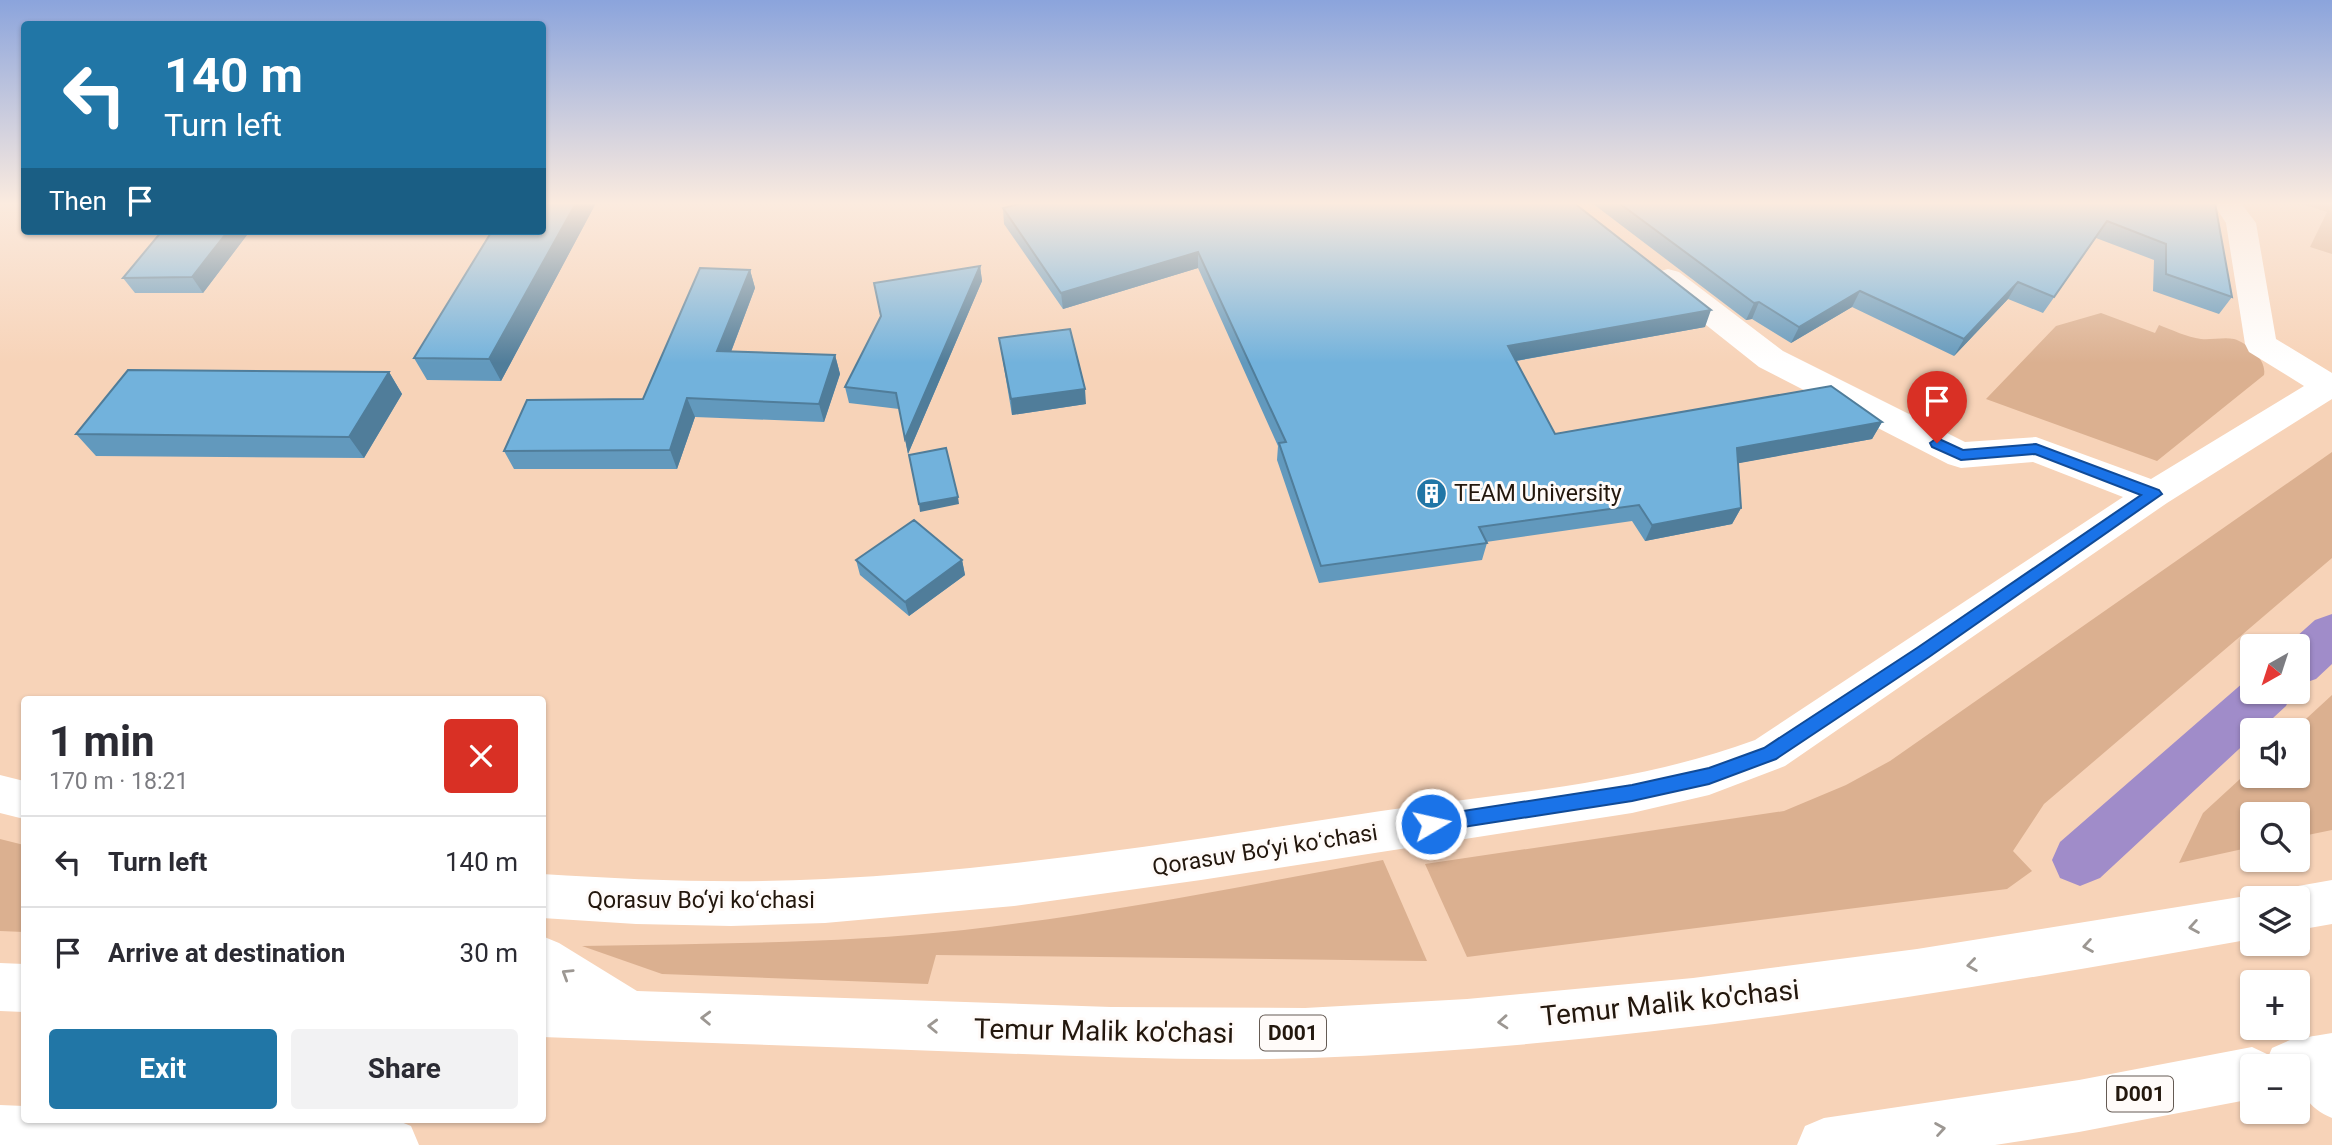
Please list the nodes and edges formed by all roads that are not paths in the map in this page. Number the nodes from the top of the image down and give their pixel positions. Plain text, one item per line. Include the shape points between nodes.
1 (2246, 256) edge
2 (1644, 260) edge
3 (2330, 385) edge
4 (2154, 494) junction
5 (0, 794) edge
6 (21, 799) edge
7 (546, 896) edge
8 (2332, 902) edge
9 (2310, 906) edge
10 (2240, 918) edge
11 (546, 962) edge
12 (0, 987) edge
13 (21, 988) edge
14 (546, 1012) edge
15 (632, 1016) junction
16 (2240, 1075) edge
17 (0, 1131) edge
18 (391, 1145) edge
19 (1824, 1145) edge

1 - 3 main road via 2260,344
2 - 4 main road via 1771,359 1961,455 2036,449
3 - 4 main road, Qorasuv Bo‘yi koʻchasi
4 - 7 main road, Qorasuv Bo‘yi koʻchasi via 1770,753 1709,776 1619,796 1144,869 1009,885 775,903
5 - 6 main road
8 - 9 main road
10 -> 15 main road, Temur Malik ko'chasi / D001 via 2040,955 1688,1004 1352,1032 1191,1035
15 -> 11 main road
12 - 13 main road
14 - 15 main road, Temur Malik ko'chasi / D001
19 -> 16 main road, D001 via 2079,1106
17 - 18 main road

